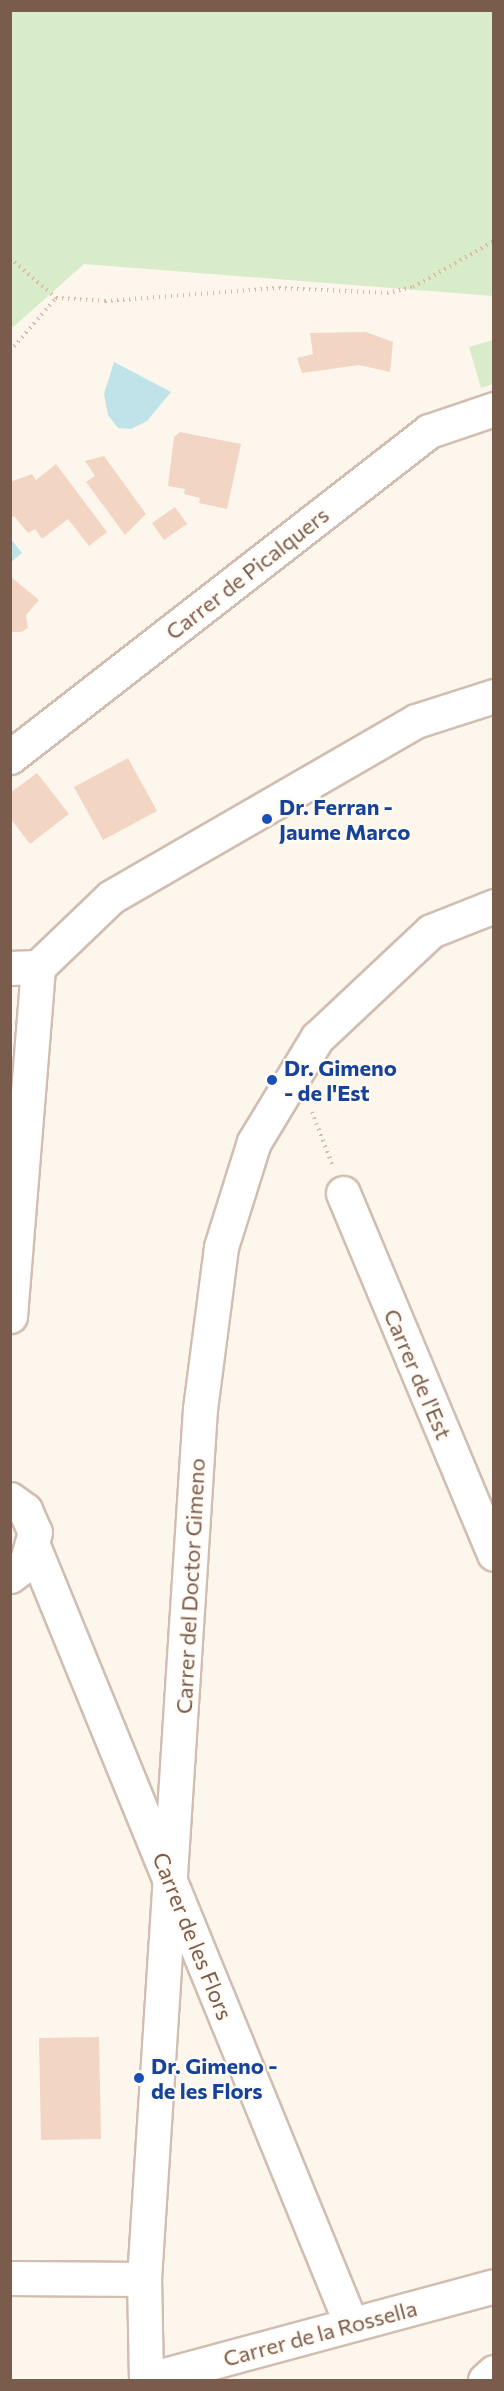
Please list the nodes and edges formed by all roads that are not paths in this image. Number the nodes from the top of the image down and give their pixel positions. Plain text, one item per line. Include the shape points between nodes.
1 (494, 409) edge
2 (494, 696) edge
3 (10, 757) edge
4 (494, 906) edge
5 (24, 968) edge
6 (343, 1193) road end
7 (10, 1316) edge
8 (10, 1499) edge
9 (34, 1548) junction
10 (494, 1554) edge
11 (10, 1576) edge
12 (173, 1887) junction
13 (10, 2278) edge
14 (144, 2279) junction
15 (494, 2286) edge
16 (351, 2324) junction
17 (494, 2372) edge
18 (146, 2380) edge
19 (485, 2380) edge

1 - 3 street, Carrer de Picalquers via 429,431
2 - 5 street via 416,721 111,897
4 - 12 street, Carrer del Doctor Gimeno via 431,931 317,1038 254,1142 221,1247 200,1408
5 - 7 street
6 - 10 street, Carrer de l'Est
8 - 9 street, Carrer de les Flors via 30,1518
9 - 11 street via 26,1564
9 - 12 street, Carrer de les Flors
12 - 14 street, Carrer del Doctor Gimeno
12 - 16 street, Carrer de les Flors
13 - 14 street
14 - 18 street, Carrer del Doctor Gimeno
15 - 16 street, Carrer de la Rossella
16 - 18 street, Carrer de la Rossella
17 - 19 street

